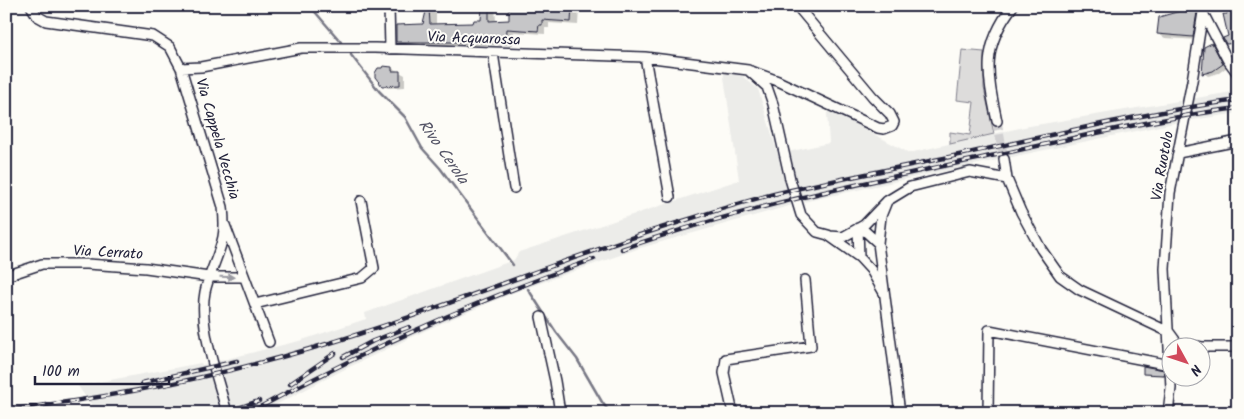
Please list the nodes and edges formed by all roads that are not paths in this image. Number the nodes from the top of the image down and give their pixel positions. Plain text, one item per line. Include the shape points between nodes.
1 (31, 6) edge
2 (389, 6) edge
3 (797, 6) edge
4 (1013, 6) edge
5 (1204, 10) edge
6 (390, 49) junction
7 (493, 53) junction
8 (645, 57) junction
9 (181, 68) junction
10 (748, 70) junction
11 (1238, 74) edge
12 (998, 121) tunnel mouth
13 (1238, 141) edge
14 (1178, 153) junction
15 (1004, 159) tunnel mouth
16 (1007, 179) junction
17 (514, 188) dead end
18 (670, 197) dead end
19 (361, 201) dead end
20 (887, 201) junction
21 (224, 224) junction
22 (858, 228) junction
23 (828, 236) junction
24 (878, 243) junction
25 (859, 257) junction
26 (6, 276) edge
27 (209, 277) junction
28 (244, 277) junction
29 (805, 280) dead end
30 (884, 293) junction
31 (255, 304) junction
32 (541, 317) dead end
33 (1169, 332) junction
34 (1169, 336) edge
35 (269, 342) dead end
36 (1238, 347) edge
37 (1162, 363) edge
38 (1171, 386) edge
39 (227, 413) edge
40 (560, 413) edge
41 (733, 413) edge
42 (900, 413) edge
43 (988, 413) edge
44 (1168, 413) edge

1 - 9 street via 37,16 46,21 153,36 170,47
2 - 6 street
3 - 10 street, Via Acquarossa via 890,114 894,122 892,126 878,128
4 - 12 street via 996,32 989,64
5 - 11 street via 1226,58
5 - 14 street, Via Ruotolo
6 - 7 street, Via Acquarossa
6 - 9 street, Via Acquarossa via 300,48
7 - 8 street, Via Acquarossa
7 - 17 street
8 - 10 street, Via Acquarossa
8 - 18 street
9 - 21 street, Via Cappela Vecchia via 222,206
10 - 23 street via 767,87 801,215 817,232
13 - 14 street
14 - 33 street, Via Ruotolo via 1170,193 1165,269
15 - 16 street
16 - 20 street via 970,172 910,187
16 - 33 street via 1021,212 1060,276 1080,290
19 - 31 street via 374,268 362,278
20 - 22 street
20 - 24 street via 881,216
21 - 27 street, Via Cappela Vecchia
21 - 28 street
22 - 23 street via 843,237
22 - 24 street
22 - 25 street
23 - 25 street
24 - 30 street
25 - 30 street
26 - 27 street, Via Cerrato via 42,264 87,264
27 -> 28 street, Via Cerrato
27 - 39 street, Via Cappela Vecchia via 204,321
28 - 31 street
29 - 41 street via 811,346 726,359 724,373
30 - 42 street
31 - 35 street
32 - 40 street
33 - 34 street, Via Ruotolo
33 - 36 street via 1177,343
37 - 43 street via 989,330
38 - 44 street, Via Ruotolo

